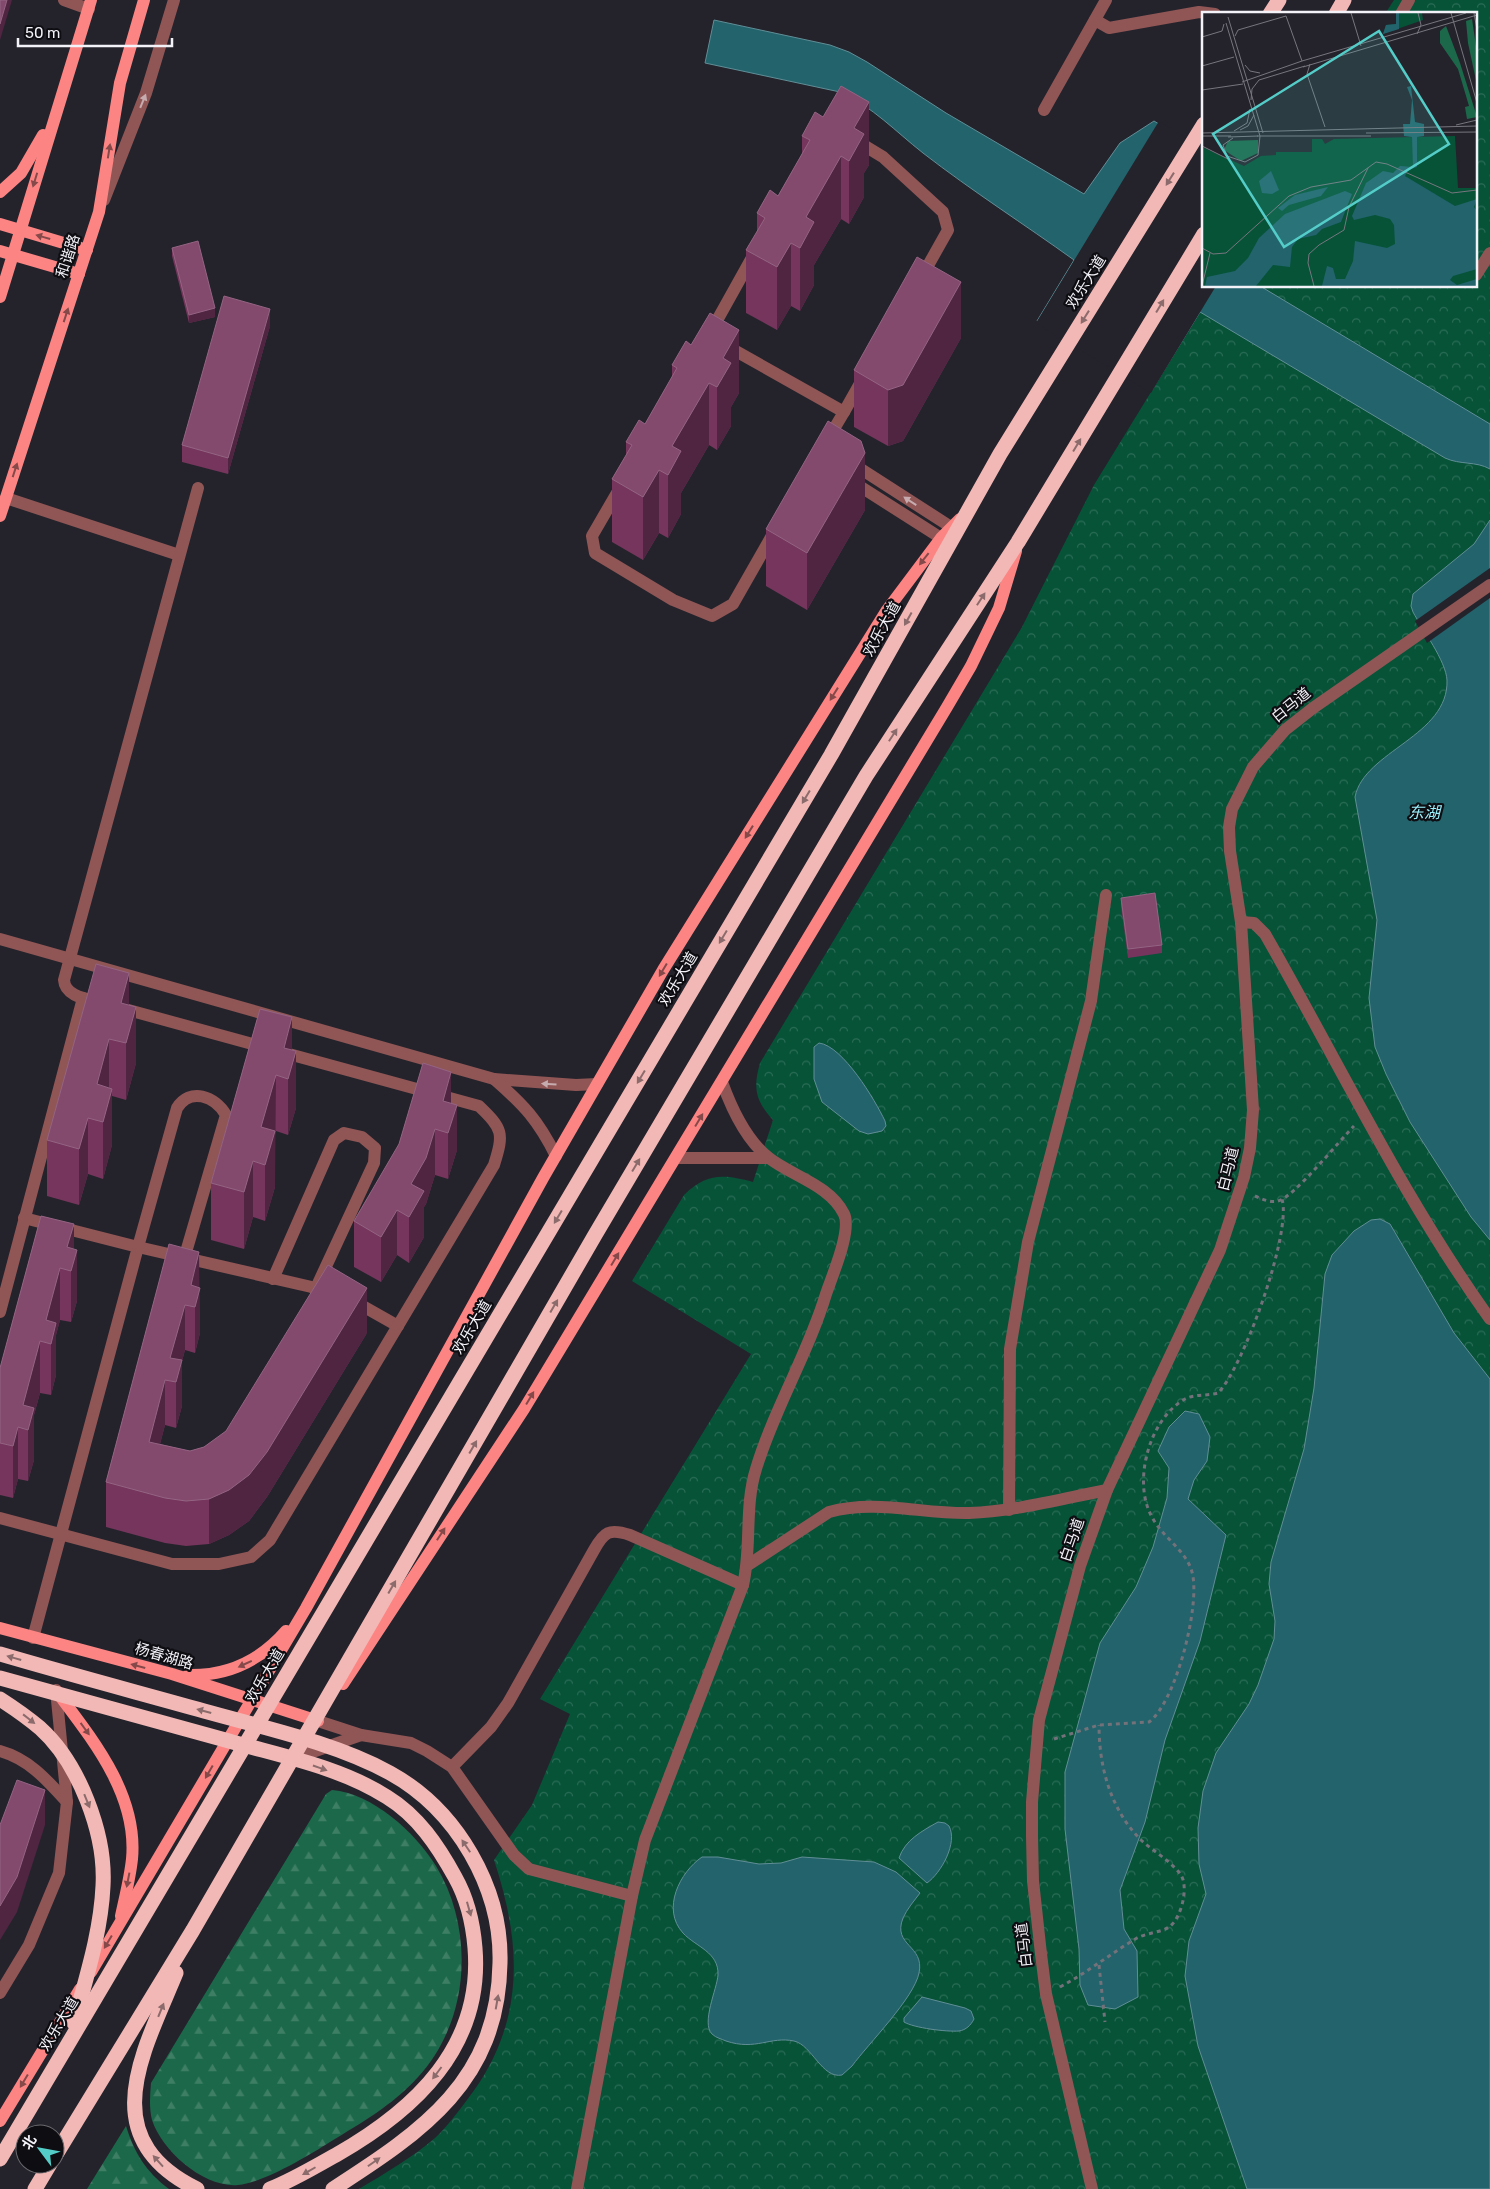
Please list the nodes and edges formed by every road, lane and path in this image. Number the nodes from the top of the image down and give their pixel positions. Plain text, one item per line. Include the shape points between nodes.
1 (64, 0) edge
2 (144, 0) edge
3 (174, 0) edge
4 (1106, 0) edge
5 (1278, 0) edge
6 (1344, 0) edge
7 (1409, 0) edge
8 (90, 4) edge
9 (1202, 12) edge
10 (1271, 12) edge
11 (1337, 12) edge
12 (1402, 12) edge
13 (1095, 20) junction
14 (1044, 110) dead end
15 (1200, 131) edge
16 (842, 136) edge
17 (0, 192) edge
18 (99, 212) junction
19 (0, 224) edge
20 (20, 230) junction
21 (1202, 237) edge
22 (761, 242) edge
23 (87, 250) junction
24 (0, 251) edge
25 (13, 255) junction
26 (1489, 259) edge
27 (1478, 273) edge
28 (79, 274) junction
29 (915, 288) edge
30 (0, 298) edge
31 (867, 371) edge
32 (844, 412) junction
33 (841, 474) edge
34 (626, 477) edge
35 (198, 488) dead end
36 (6, 498) junction
37 (970, 511) junction
38 (0, 516) edge
39 (782, 518) edge
40 (951, 527) junction
41 (941, 538) junction
42 (1018, 542) junction
43 (179, 555) junction
44 (1490, 585) edge
45 (1106, 895) dead end
46 (1240, 922) junction
47 (0, 939) edge
48 (68, 959) junction
49 (83, 998) junction
50 (494, 1079) junction
51 (722, 1082) junction
52 (597, 1084) junction
53 (1363, 1116) junction
54 (556, 1156) junction
55 (677, 1158) junction
56 (768, 1158) junction
57 (1240, 1191) junction
58 (1282, 1200) junction
59 (24, 1218) junction
60 (138, 1247) junction
61 (184, 1259) junction
62 (274, 1279) junction
63 (316, 1288) junction
64 (306, 1304) edge
65 (0, 1312) edge
66 (1490, 1319) edge
67 (398, 1326) junction
68 (1107, 1490) junction
69 (1009, 1510) junction
70 (0, 1518) edge
71 (60, 1534) junction
72 (748, 1565) junction
73 (743, 1585) junction
74 (306, 1608) junction
75 (0, 1628) edge
76 (32, 1638) junction
77 (0, 1654) edge
78 (0, 1673) edge
79 (172, 1674) junction
80 (0, 1678) edge
81 (56, 1690) joint
82 (0, 1699) edge
83 (251, 1700) junction
84 (318, 1721) junction
85 (1099, 1724) junction
86 (362, 1735) junction
87 (230, 1736) junction
88 (1058, 1737) dead end
89 (0, 1751) edge
90 (298, 1757) junction
91 (452, 1767) junction
92 (67, 1802) junction
93 (632, 1896) junction
94 (118, 1926) junction
95 (193, 1930) junction
96 (1099, 1965) junction
97 (1062, 1985) dead end
98 (0, 1994) edge
99 (1105, 2022) dead end
100 (70, 2041) junction
101 (0, 2121) edge
102 (65, 2130) edge
103 (65, 2140) edge
104 (0, 2160) edge
105 (38, 2174) edge
106 (44, 2174) edge
107 (28, 2189) edge
108 (35, 2189) edge
109 (197, 2189) edge
110 (270, 2189) edge
111 (333, 2189) edge
112 (577, 2189) edge
113 (1092, 2189) edge

1 - 8 street
18 -> 2 main road, 和谐路 via 120,83
18 -> 3 street via 146,92
4 - 13 street
5 - 10 highway
6 - 11 highway
7 - 12 street
8 - 17 main road via 76,27 40,141 21,172
8 -> 20 main road
9 - 13 street via 1109,28
13 - 14 street
15 -> 37 highway, 欢乐大道 via 1000,454
16 - 29 street via 850,137 883,157 943,212 948,230
18 - 23 main road, 和谐路
19 - 20 main road
23 -> 20 main road
20 - 25 main road
42 -> 21 highway
22 - 32 street via 705,340
23 - 28 main road, 和谐路
24 - 25 main road
25 - 28 main road
25 - 30 main road
26 - 27 street
36 -> 28 main road, 和谐路
31 - 32 street
40 -> 32 street via 829,451
33 - 41 street
34 - 39 street via 592,536 595,553 673,600 712,616 732,604
35 - 43 street
36 - 38 main road, 和谐路
36 - 43 street
37 - 40 main road, 欢乐大道
37 -> 100 highway, 欢乐大道 via 831,755
40 - 41 main road, 欢乐大道
41 -> 52 main road, 欢乐大道 via 886,610 663,970
42 - 51 main road via 999,608 971,666
95 -> 42 highway via 595,1235 866,776
43 - 48 street
44 - 46 street, 白马道 via 1313,708 1285,730 1253,768 1232,809 1229,827
45 - 69 street via 1091,1001 1028,1242 1010,1349
46 - 53 street via 1254,923 1265,934
46 - 57 street, 白马道 via 1254,1110 1250,1148
47 - 48 street
48 - 49 street via 64,984 71,993
48 - 50 street
49 - 59 street
49 - 67 street via 479,1106 497,1123 501,1143 494,1165
52 -> 50 street
50 - 54 street via 538,1122
55 -> 51 main road
51 - 56 street via 734,1112
52 - 54 main road, 欢乐大道
53 - 58 path
53 - 66 street via 1461,1279
54 - 74 main road, 欢乐大道
55 - 56 street
84 -> 55 main road via 524,1409
56 - 72 street via 833,1199 844,1214 846,1229 820,1314 756,1470 750,1499
57 - 58 path via 1270,1201
57 - 68 street, 白马道 via 1220,1250
58 - 85 path via 1284,1215 1279,1249 1236,1367 1218,1393 1191,1396 1178,1404 1147,1450 1143,1484 1146,1503 1152,1518 1192,1572 1190,1624 1176,1678 1155,1716 1146,1723
59 - 60 street
59 - 65 street
60 - 61 street
60 - 61 street via 177,1108 183,1098 192,1095 213,1100 226,1115
60 - 71 street
61 - 62 street
62 - 63 street
62 - 63 street via 334,1140 344,1133 362,1137 375,1148 374,1163
63 - 64 street
63 - 67 street via 346,1296
67 - 71 street via 270,1540 251,1557 219,1564 172,1564
68 - 69 street
68 - 113 street, 白马道 via 1080,1566 1045,1692 1032,1802 1033,1881 1046,1994
69 - 72 street via 967,1513 858,1506 843,1508 829,1512
70 - 71 street
71 - 76 street
72 - 73 street
73 - 91 street via 630,1535 613,1531 607,1533 594,1550 508,1704
73 - 93 street via 645,1840
74 -> 79 main road via 278,1641 245,1665 202,1675
74 - 83 main road, 欢乐大道
75 - 76 main road, 杨春湖路
79 -> 76 main road, 杨春湖路
111 -> 77 highway via 436,2116 483,2048 497,2000 500,1948 496,1914 470,1852 426,1799 370,1763 258,1726
78 - 87 main road
79 - 83 main road, 杨春湖路
80 -> 110 highway via 297,1760 358,1782 396,1803 423,1829 439,1848 462,1889 473,1930 476,1969 469,2015 450,2055 414,2100 383,2126 301,2175
81 - 92 street
81 -> 94 main road via 88,1732 109,1767 128,1813 132,1858
82 -> 100 highway via 40,1728 55,1744 87,1801 99,1838 103,1870 102,1904
83 - 84 main road, 杨春湖路
83 - 87 main road, 欢乐大道
84 - 86 street
84 - 90 main road
85 - 88 path
85 - 96 path via 1100,1754 1115,1801 1139,1838 1182,1876 1184,1894 1177,1920 1168,1928 1151,1931
86 - 90 street
86 - 91 street via 411,1743
87 - 90 main road
87 -> 94 main road, 欢乐大道
89 - 92 street via 37,1769
90 - 102 main road
91 - 93 street via 514,1855 529,1869 538,1874
92 - 98 street via 59,1873 29,1945
93 - 112 street
94 -> 101 main road, 欢乐大道
95 - 103 highway
109 -> 95 highway via 158,2163 140,2134 133,2105 137,2074
96 - 97 path
96 - 99 path
100 - 104 highway, 欢乐大道
105 - 107 main road
106 - 108 highway

